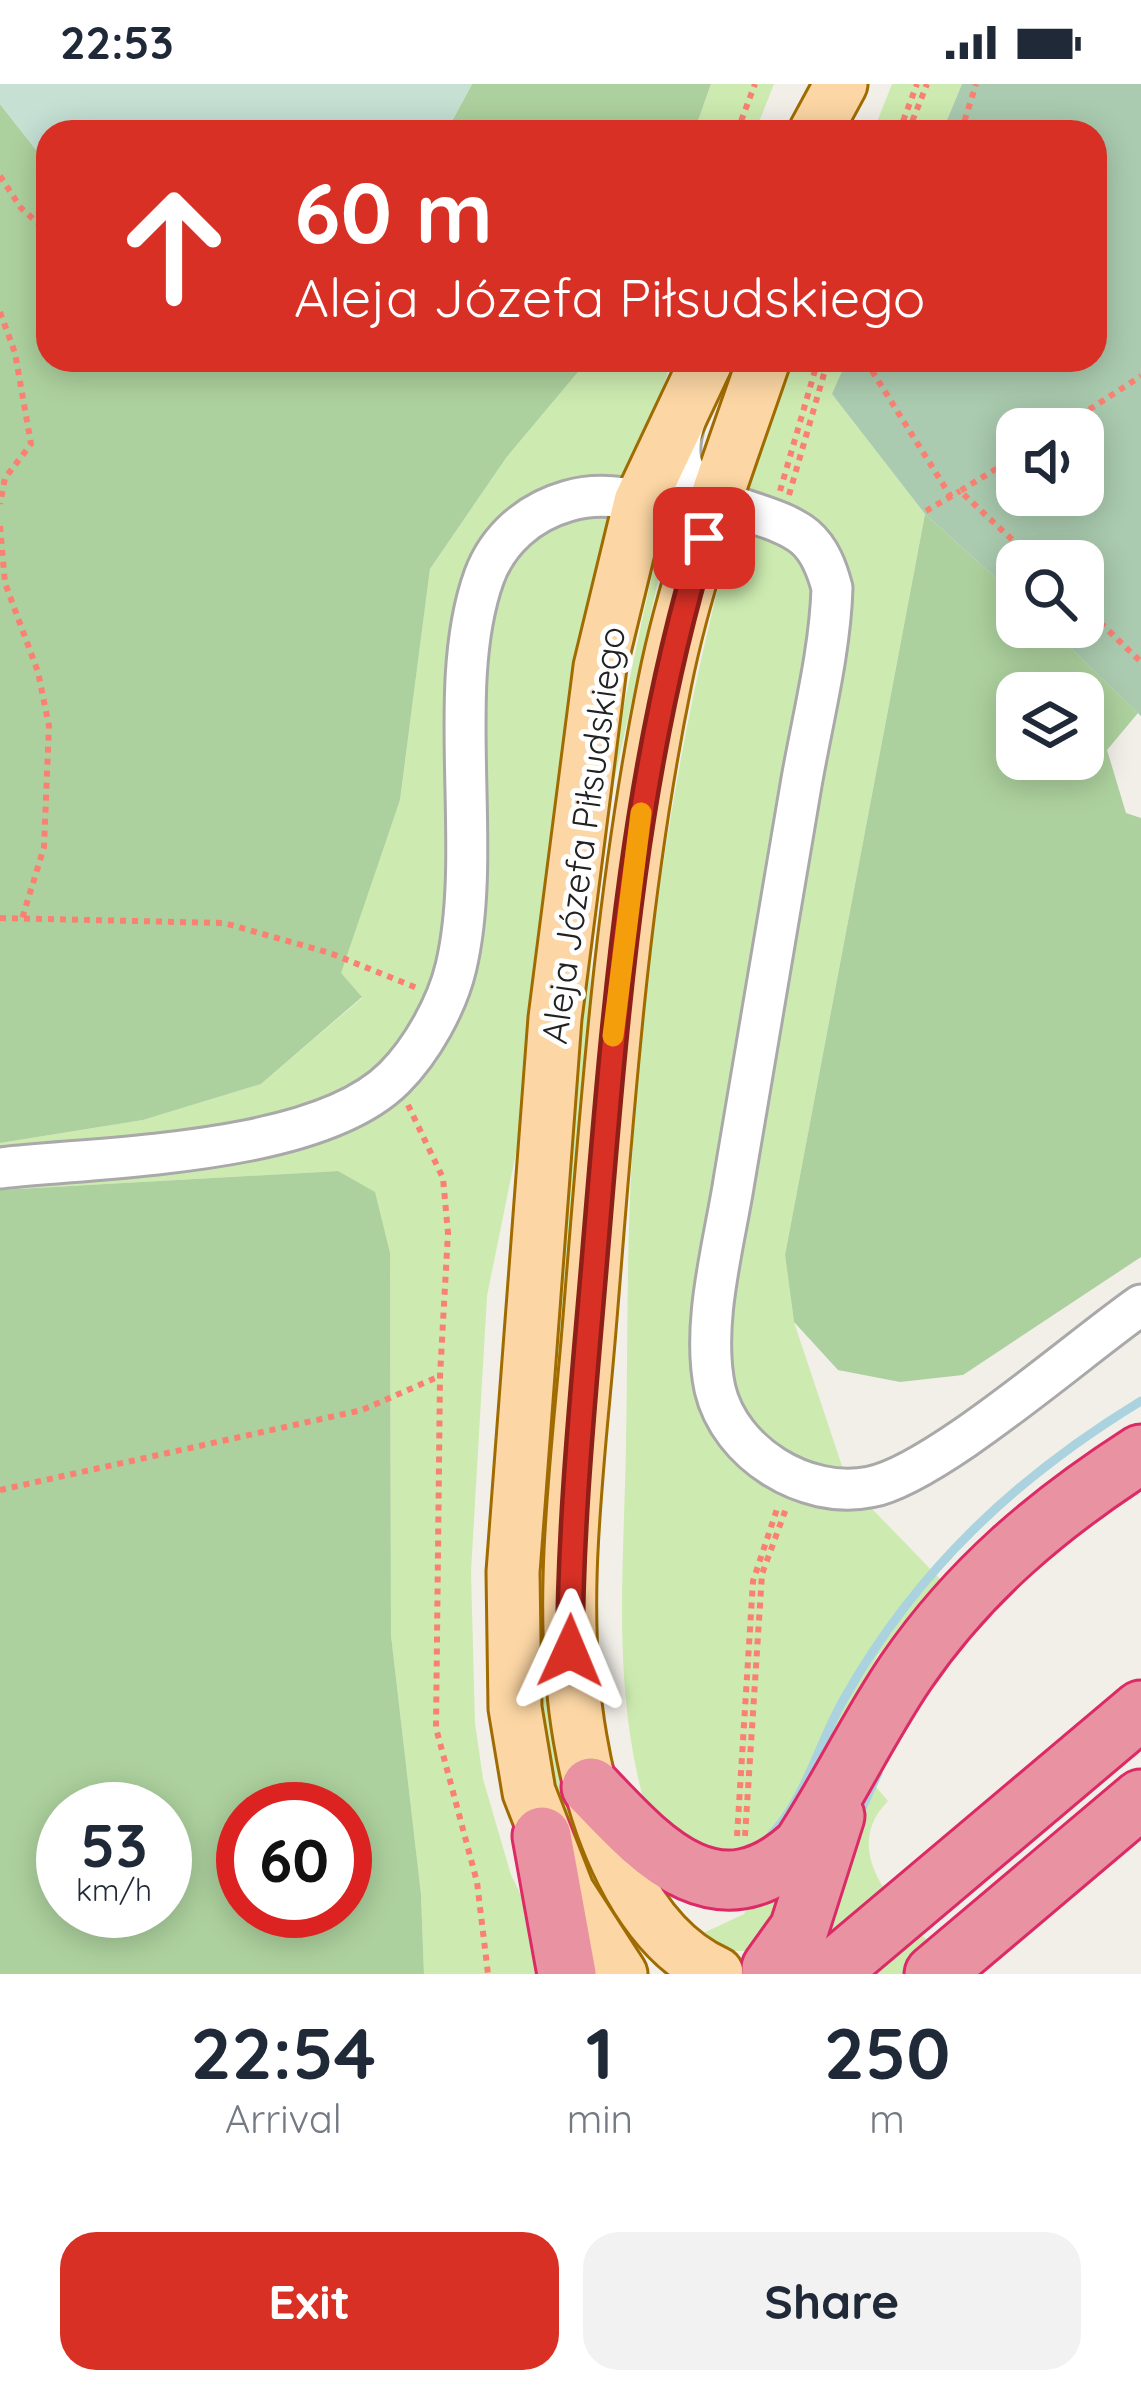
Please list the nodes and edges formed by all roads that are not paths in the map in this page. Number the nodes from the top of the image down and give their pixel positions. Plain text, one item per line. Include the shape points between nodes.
1 (841, 84) edge
2 (866, 84) edge
3 (822, 120) edge
4 (852, 120) edge
5 (701, 372) edge
6 (703, 372) edge
7 (760, 372) edge
8 (716, 500) junction
9 (640, 502) junction
10 (681, 614) junction
11 (0, 1168) edge
12 (1141, 1305) edge
13 (1141, 1454) edge
14 (1141, 1710) edge
15 (854, 1755) junction
16 (591, 1787) junction
17 (1141, 1799) edge
18 (542, 1836) junction
19 (941, 1968) edge
20 (748, 1972) edge
21 (567, 1974) edge
22 (621, 1974) edge
23 (828, 1974) edge

1 - 3 main road
2 - 4 main road
5 - 9 main road, Aleja Józefa Piłsudskiego
6 - 8 street via 680,446 691,477
7 - 8 main road, Aleja Józefa Piłsudskiego
8 - 10 main road, Aleja Józefa Piłsudskiego
8 - 12 street via 805,537 832,588 712,1340 726,1419 762,1460 793,1477 823,1488 870,1487 906,1472
9 - 10 street via 674,513 683,530
9 - 11 street via 580,497 549,506 522,522 485,574 474,610 455,971 393,1079 337,1115 275,1135
9 - 18 main road, Aleja Józefa Piłsudskiego via 600,667 568,894 536,1255 512,1630 521,1751
10 - 16 main road, Aleja Józefa Piłsudskiego via 625,917 585,1379 570,1651
13 - 15 highway via 1069,1500 966,1595
14 - 23 highway
15 - 16 highway via 802,1846 742,1878 681,1870 652,1852
15 - 20 highway via 799,1929
16 - 20 main road, Aleja Józefa Piłsudskiego via 633,1889 674,1947
17 - 19 highway
18 - 21 highway
18 - 22 main road, Aleja Józefa Piłsudskiego via 583,1920

